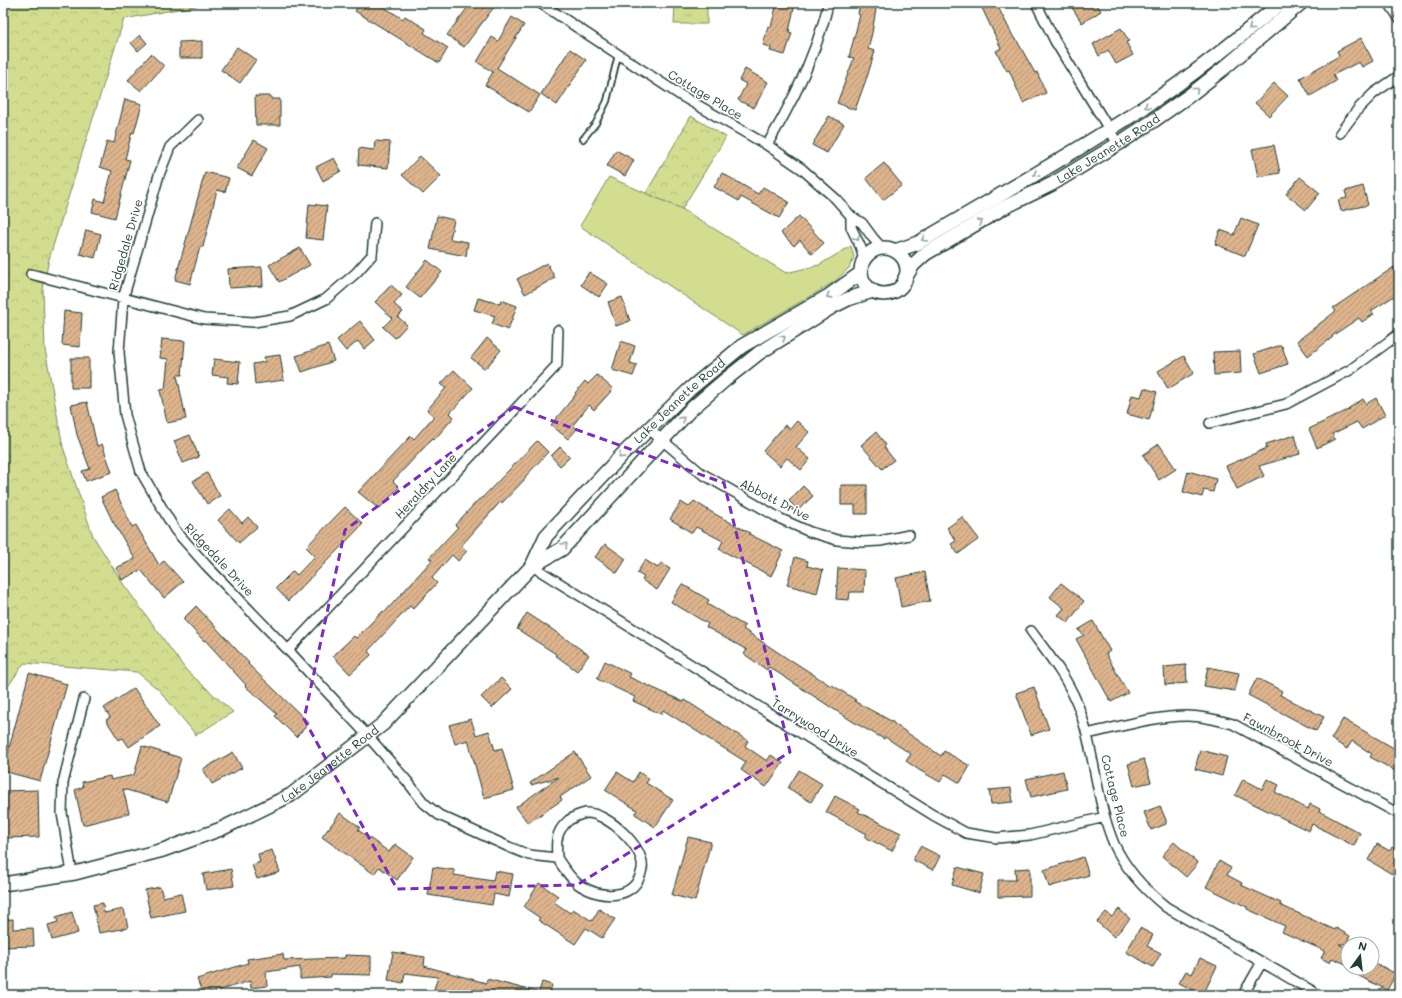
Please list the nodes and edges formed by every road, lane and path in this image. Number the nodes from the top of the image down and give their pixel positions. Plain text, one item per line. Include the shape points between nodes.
1 (436, 3) edge
2 (439, 3) edge
3 (540, 3) edge
4 (828, 3) edge
5 (1036, 3) edge
6 (1281, 3) edge
7 (1301, 3) edge
8 (1389, 3) edge
9 (1399, 18) edge
10 (618, 54) junction
11 (1399, 76) edge
12 (198, 120) dead end
13 (1110, 130) junction
14 (1340, 134) dead end
15 (583, 140) dead end
16 (767, 144) junction
17 (1118, 144) junction
18 (851, 216) junction
19 (375, 223) dead end
20 (882, 248) junction
21 (895, 251) junction
22 (864, 260) junction
23 (861, 273) junction
24 (31, 274) dead end
25 (905, 278) junction
26 (873, 291) junction
27 (123, 298) junction
28 (558, 330) dead end
29 (1399, 334) edge
30 (1210, 423) dead end
31 (649, 429) junction
32 (662, 440) junction
33 (909, 535) dead end
34 (532, 566) junction
35 (1031, 631) dead end
36 (288, 650) junction
37 (84, 699) dead end
38 (1087, 734) junction
39 (367, 735) junction
40 (1399, 814) edge
41 (1105, 818) junction
42 (557, 858) junction
43 (72, 873) junction
44 (3, 884) edge
45 (1262, 962) junction
46 (1243, 995) edge
47 (1319, 995) edge

1 - 2 lane
3 - 10 street, Cottage Place
4 - 16 street via 809,64 786,113
5 - 13 street via 1055,41
6 -> 13 street, Lake Jeanette Road via 1180,83
17 -> 7 street, Lake Jeanette Road via 1190,95
8 - 9 street
10 - 15 lane via 607,101 596,123
10 - 16 street, Cottage Place via 680,95
11 - 14 street via 1374,93 1358,109
12 - 27 street, Ridgedale Drive via 170,147 159,175
13 - 17 street
13 -> 21 street, Lake Jeanette Road via 918,243
16 - 18 street, Cottage Place via 802,169
25 -> 17 street, Lake Jeanette Road via 913,265 925,254 1003,208 1052,184
18 - 20 street, Cottage Place via 862,223
18 -> 22 street, Cottage Place via 851,227
19 - 27 street via 372,255 356,273 326,299 290,316 254,322 204,319
20 - 21 street
20 - 22 street via 875,250
21 - 25 street via 905,263
22 - 23 street
23 - 26 street via 863,280
23 -> 31 street, Lake Jeanette Road via 827,297 742,346 690,389
24 - 27 street
25 - 26 street via 896,290 888,293
32 -> 26 street, Lake Jeanette Road via 690,410 759,353 848,299
27 - 36 street, Ridgedale Drive via 119,352 125,415 141,472 175,530 206,566
28 - 36 street, Heraldry Lane via 557,365
29 - 30 street via 1350,370 1286,404
31 - 32 street, Abbott Drive
31 -> 34 street, Lake Jeanette Road via 546,536
32 - 33 street, Abbott Drive via 701,473 810,532 837,540 862,542
34 -> 32 street, Lake Jeanette Road via 562,549
34 - 39 street, Lake Jeanette Road via 383,724
34 - 41 street, Tarrywood Drive via 966,833 997,838 1030,835
35 - 38 street, Cottage Place via 1065,679 1077,703
36 - 39 street, Ridgedale Drive
37 - 43 street via 63,783 62,813
38 - 40 street, Fawnbrook Drive via 1163,718 1188,716 1233,724
38 - 41 street, Cottage Place
39 - 42 street, Ridgedale Drive via 424,803 439,815 509,847 529,854
39 - 43 street, Lake Jeanette Road via 290,795 221,830 163,850
41 - 45 street, Cottage Place via 1115,845 1138,882 1150,895 1166,907
42 - 42 street via 557,840 562,825 574,817 587,813 602,817 618,827 634,844 642,858 643,866 634,887 622,894 610,896 580,886
43 - 44 street, Lake Jeanette Road
45 - 46 street
45 - 47 street, Cottage Place

